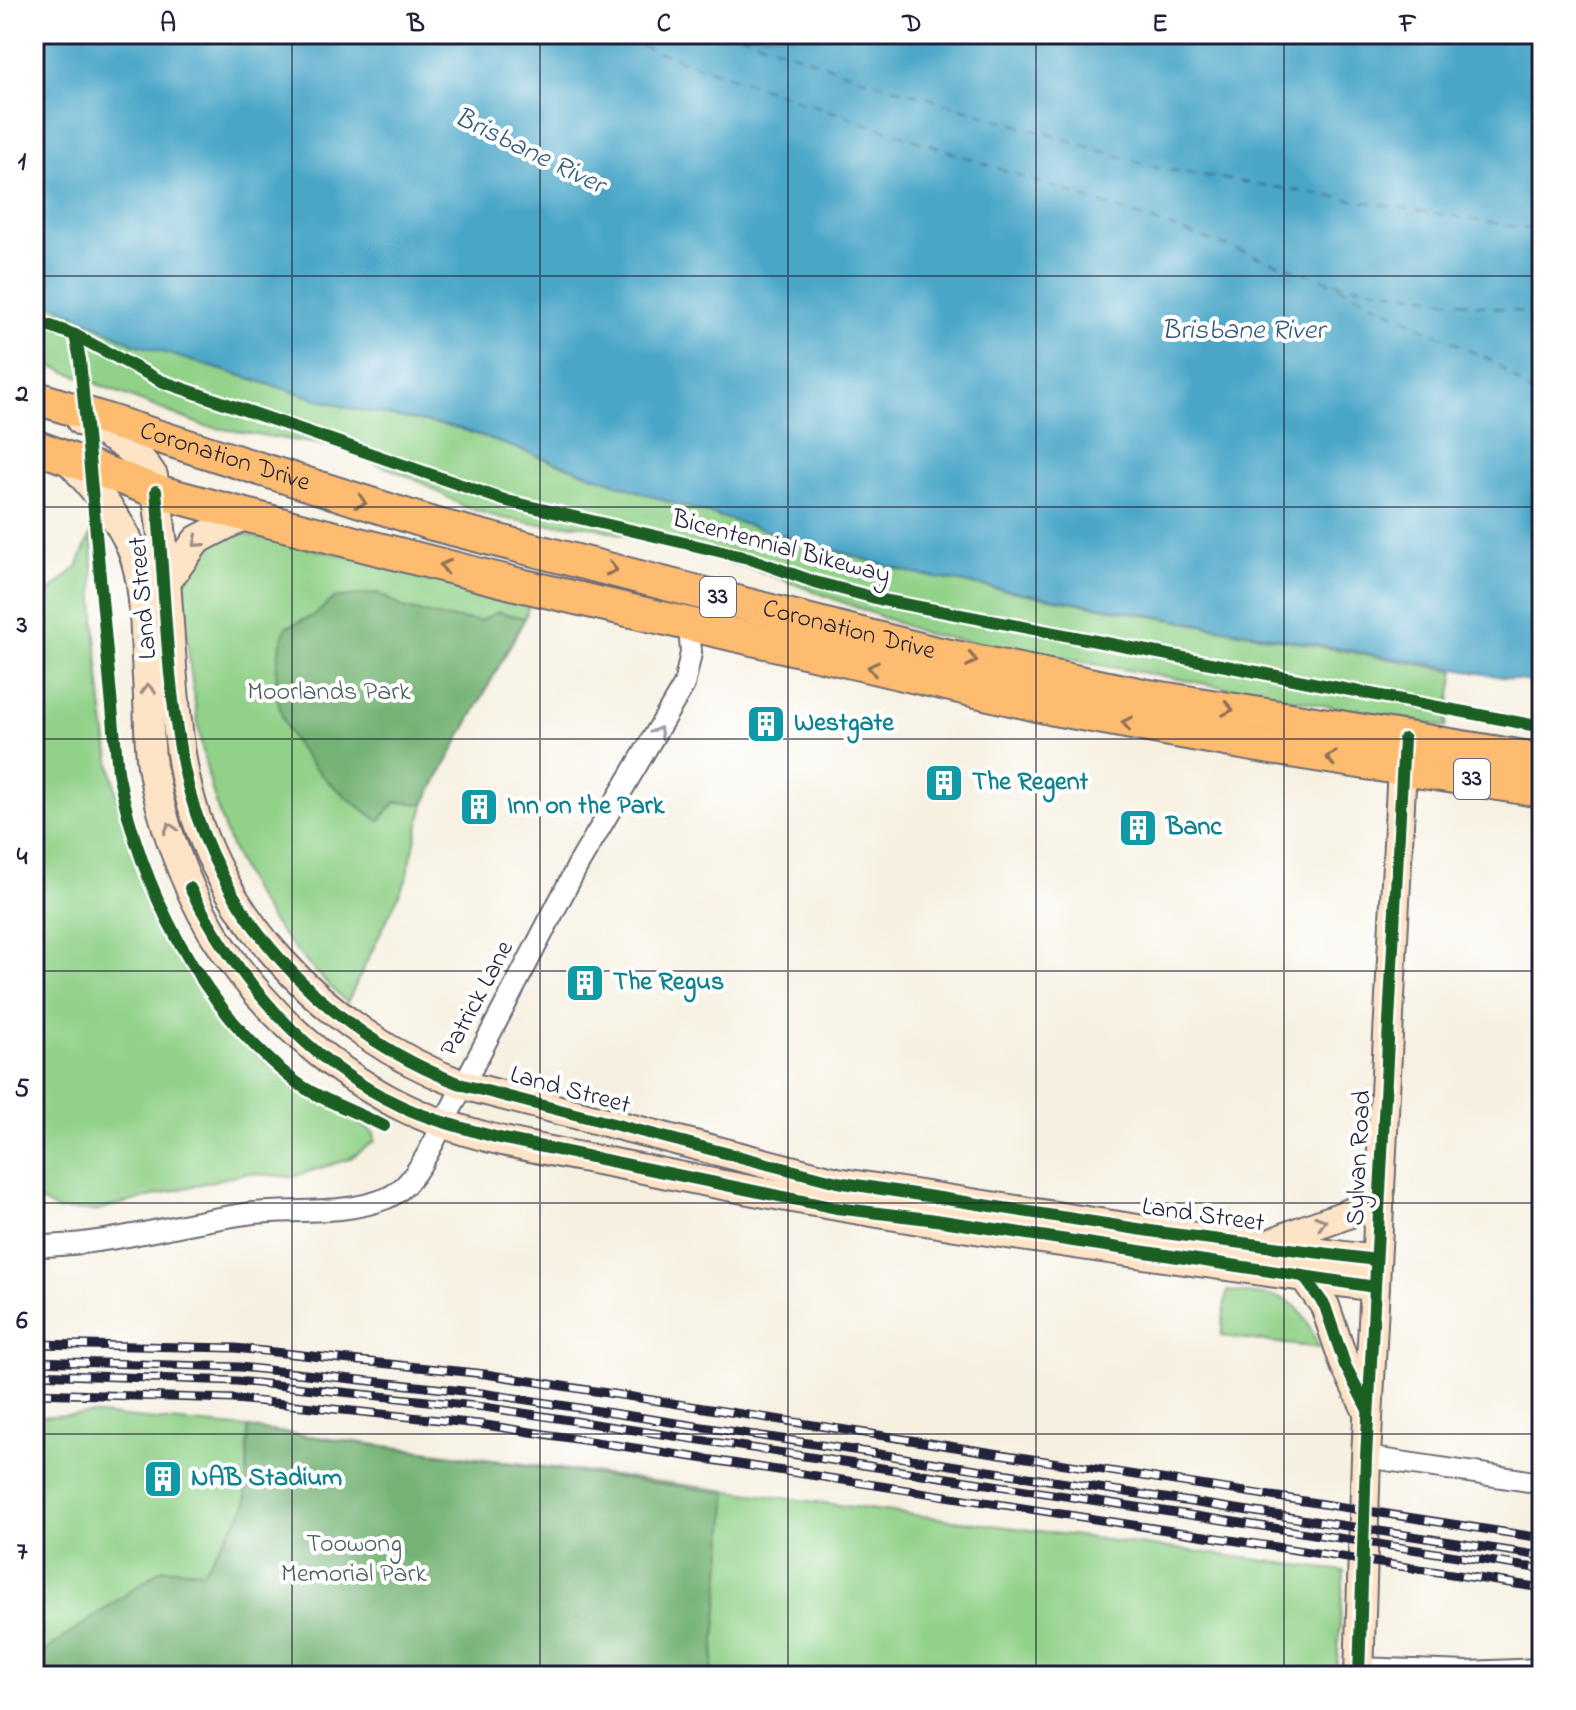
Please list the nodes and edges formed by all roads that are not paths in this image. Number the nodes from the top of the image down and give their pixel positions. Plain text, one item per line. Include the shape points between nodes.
1 (40, 399) edge
2 (34, 446) edge
3 (70, 461) junction
4 (156, 491) junction
5 (245, 515) junction
6 (164, 585) junction
7 (689, 624) junction
8 (1403, 754) junction
9 (1542, 760) edge
10 (1542, 791) edge
11 (463, 1085) junction
12 (443, 1122) junction
13 (1380, 1199) junction
14 (34, 1246) edge
15 (1264, 1247) junction
16 (1376, 1274) junction
17 (1305, 1278) junction
18 (1368, 1412) junction
19 (1366, 1457) junction
20 (1542, 1483) edge
21 (1542, 1671) edge
22 (1359, 1673) edge

1 - 4 main road, Land Street via 144,460
1 -> 8 highway, Coronation Drive / 33 via 433,524 919,649
2 - 3 highway, Coronation Drive / 33
3 - 4 highway, Coronation Drive / 33
12 -> 3 main road, Land Street via 399,1105 323,1056 258,994 212,930 184,875 153,767 135,560 119,524
4 - 5 highway, Coronation Drive / 33
4 - 6 main road, Land Street
5 -> 6 main road via 197,540
7 -> 5 highway, Coronation Drive / 33
6 - 11 main road, Land Street via 183,764 212,851 248,918 293,976 341,1019 411,1063
8 -> 7 highway, Coronation Drive / 33 via 1054,709
11 -> 7 street, Patrick Lane via 578,865 684,685 691,653
8 - 9 highway, Coronation Drive / 33
8 - 10 highway, Coronation Drive / 33
8 - 13 main road, Sylvan Road
11 - 12 street, Patrick Lane
11 - 15 main road, Land Street via 837,1182
12 - 14 street, Patrick Lane via 410,1180 375,1202 251,1214 91,1244
12 - 17 main road, Land Street via 836,1208
15 -> 13 main road
13 - 16 main road, Sylvan Road
15 - 16 main road, Land Street
16 - 17 main road, Land Street
16 - 18 main road, Sylvan Road
17 - 18 main road via 1325,1306
18 - 19 main road, Sylvan Road
19 - 20 street
19 - 22 main road, Sylvan Road
21 - 22 street

